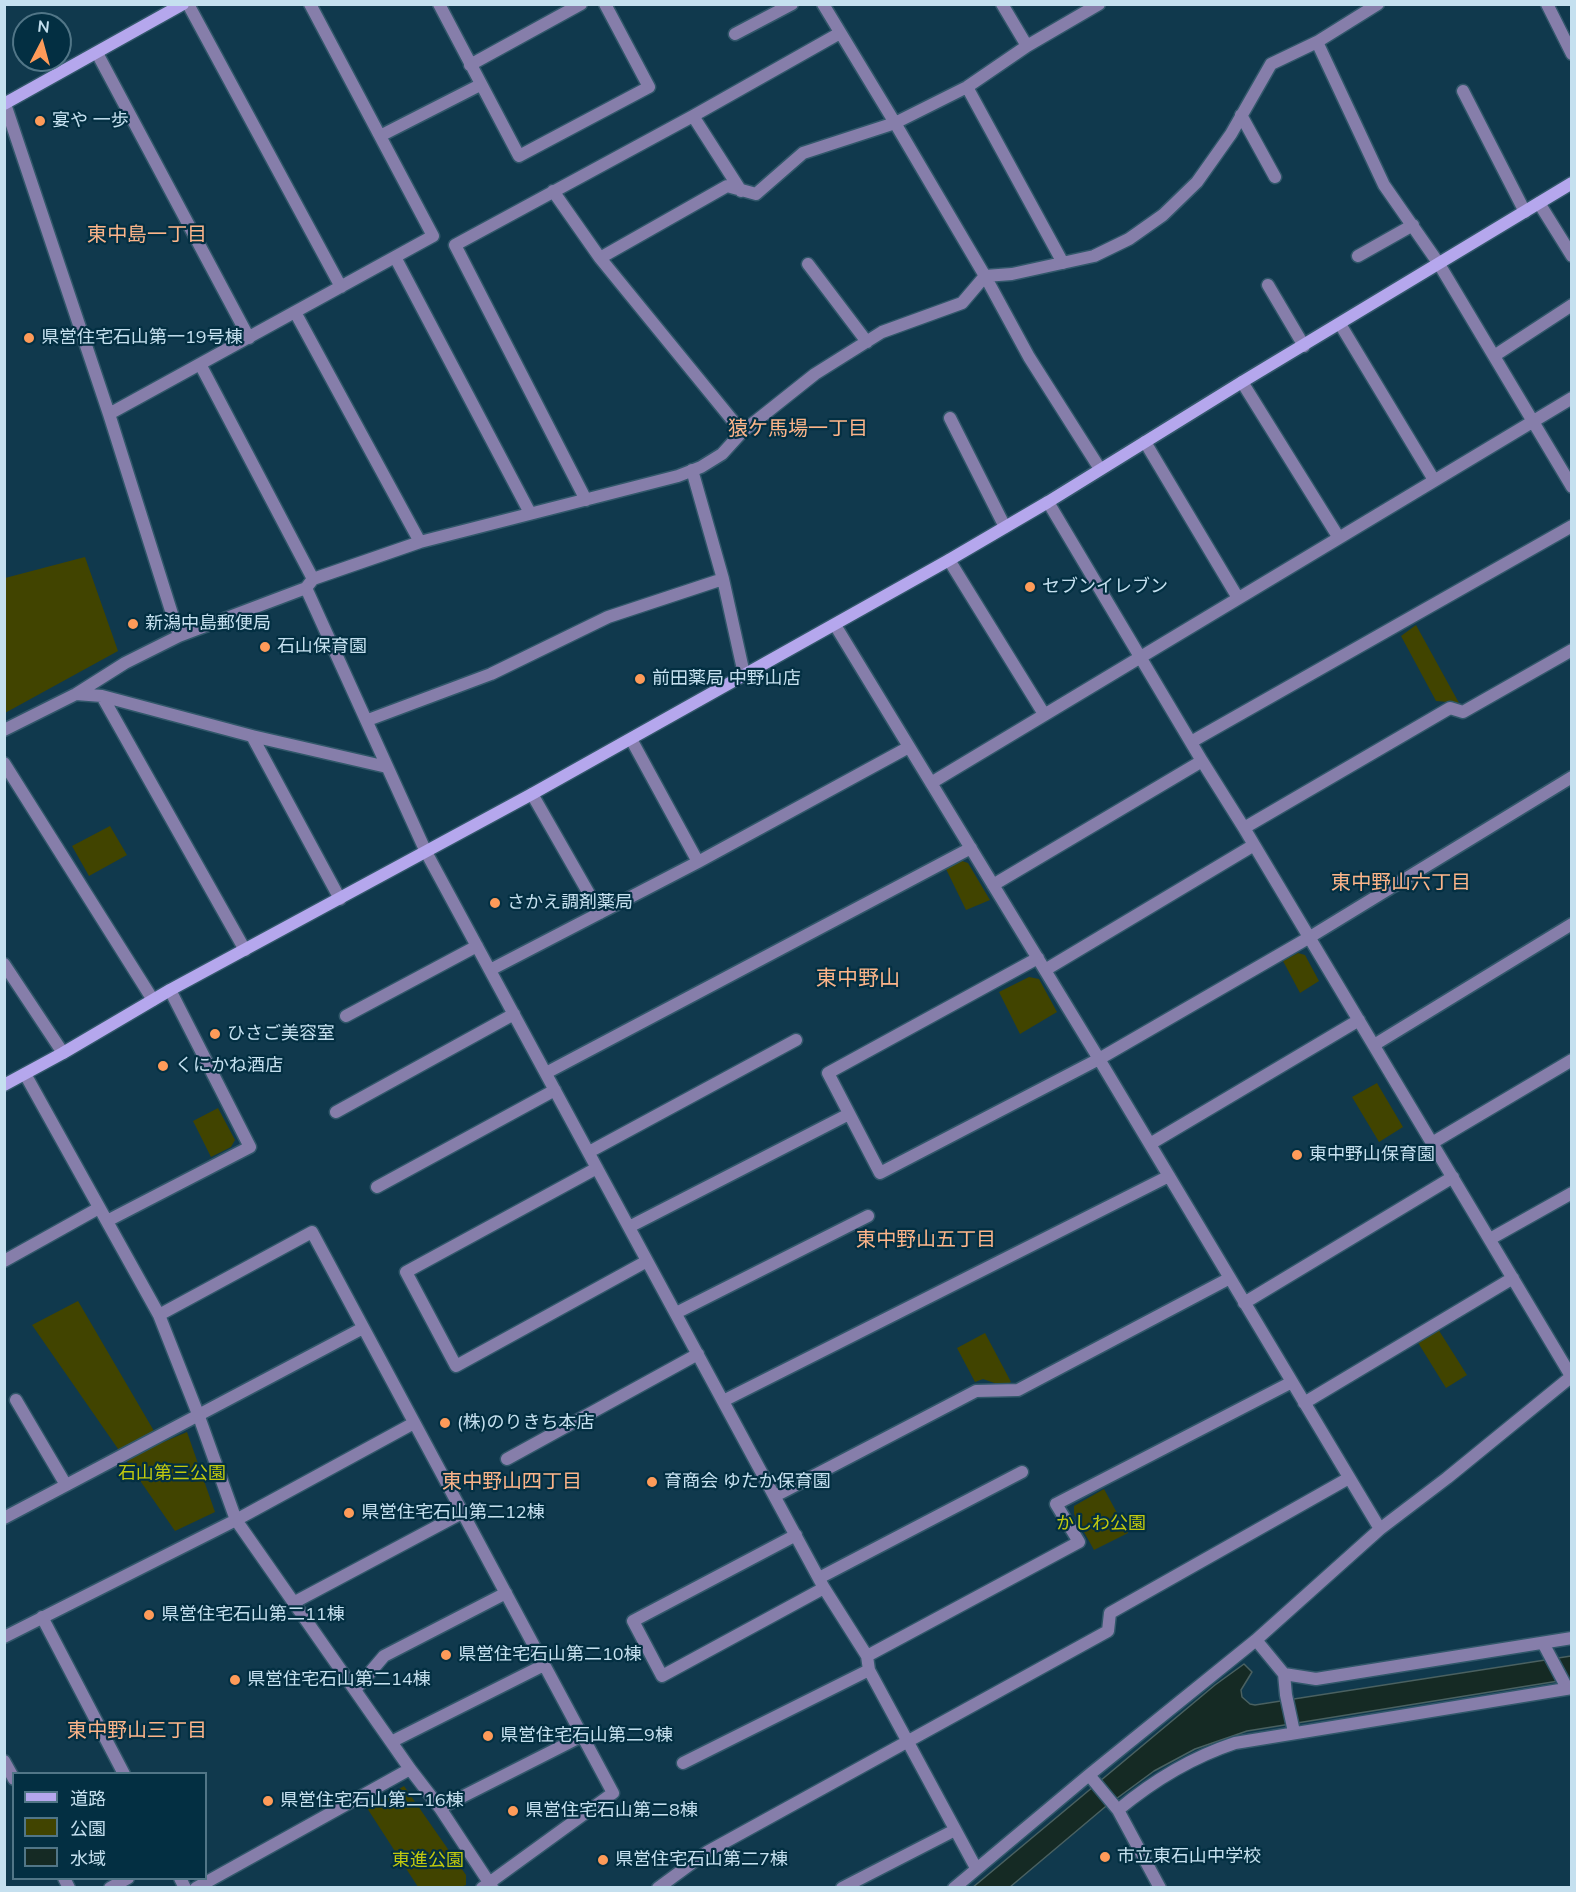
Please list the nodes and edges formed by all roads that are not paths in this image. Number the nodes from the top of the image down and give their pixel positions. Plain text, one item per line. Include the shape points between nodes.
1 (183, 4) edge
2 (188, 4) edge
3 (309, 4) edge
4 (439, 4) edge
5 (581, 4) edge
6 (604, 4) edge
7 (792, 4) edge
8 (823, 4) edge
9 (1002, 4) edge
10 (1099, 4) edge
11 (1378, 4) edge
12 (1547, 4) edge
13 (840, 33) junction
14 (735, 34) dead end
15 (1317, 42) junction
16 (1028, 46) junction
17 (98, 53) junction
18 (1572, 54) edge
19 (470, 65) junction
20 (480, 84) junction
21 (967, 87) junction
22 (1463, 91) dead end
23 (5, 104) edge
24 (1241, 115) junction
25 (693, 116) junction
26 (895, 123) junction
27 (380, 136) junction
28 (1275, 177) dead end
29 (1572, 183) edge
30 (741, 190) junction
31 (553, 191) junction
32 (1539, 203) junction
33 (1525, 212) junction
34 (1413, 225) junction
35 (1358, 256) dead end
36 (1572, 256) edge
37 (395, 257) junction
38 (600, 258) junction
39 (1063, 263) junction
40 (808, 264) dead end
41 (1439, 264) junction
42 (985, 276) junction
43 (1268, 285) dead end
44 (341, 287) junction
45 (1572, 305) edge
46 (295, 312) junction
47 (1340, 324) junction
48 (249, 338) junction
49 (867, 342) junction
50 (1304, 346) junction
51 (1494, 356) junction
52 (200, 364) junction
53 (1242, 382) junction
54 (1572, 398) edge
55 (109, 414) junction
56 (950, 418) dead end
57 (1533, 423) junction
58 (742, 432) junction
59 (1145, 442) junction
60 (1100, 469) junction
61 (692, 470) junction
62 (1434, 480) junction
63 (1572, 487) edge
64 (586, 500) junction
65 (1048, 502) junction
66 (530, 513) junction
67 (1572, 526) edge
68 (1005, 527) junction
69 (1339, 538) junction
70 (420, 542) junction
71 (949, 560) junction
72 (723, 579) junction
73 (309, 584) junction
74 (1238, 598) junction
75 (835, 625) junction
76 (179, 636) junction
77 (1572, 650) edge
78 (1141, 656) junction
79 (744, 674) junction
80 (76, 694) junction
81 (102, 696) junction
82 (1044, 714) junction
83 (368, 720) junction
84 (4, 730) edge
85 (252, 736) junction
86 (631, 739) junction
87 (1191, 742) junction
88 (909, 747) junction
89 (1202, 761) junction
90 (4, 763) edge
91 (387, 767) junction
92 (1572, 777) edge
93 (931, 783) junction
94 (532, 794) junction
95 (1244, 828) junction
96 (1254, 845) junction
97 (970, 848) junction
98 (426, 852) junction
99 (698, 862) junction
100 (993, 885) junction
101 (340, 899) junction
102 (600, 913) junction
103 (1572, 924) edge
104 (1310, 937) junction
105 (477, 946) junction
106 (245, 950) junction
107 (1038, 958) junction
108 (4, 964) edge
109 (490, 970) junction
110 (1045, 970) junction
111 (170, 990) junction
112 (153, 1000) junction
113 (514, 1014) junction
114 (346, 1016) dead end
115 (1359, 1020) junction
116 (796, 1040) dead end
117 (1374, 1045) junction
118 (63, 1053) junction
119 (1099, 1059) junction
120 (1572, 1060) edge
121 (546, 1073) junction
122 (25, 1074) junction
123 (4, 1085) edge
124 (555, 1090) junction
125 (336, 1112) dead end
126 (849, 1114) junction
127 (1432, 1143) junction
128 (1150, 1144) junction
129 (589, 1152) junction
130 (597, 1168) junction
131 (1169, 1176) junction
132 (1453, 1176) junction
133 (377, 1187) dead end
134 (1572, 1193) edge
135 (99, 1208) junction
136 (868, 1216) dead end
137 (107, 1221) junction
138 (629, 1227) junction
139 (1490, 1239) junction
140 (4, 1261) edge
141 (647, 1261) junction
142 (1230, 1278) junction
143 (1513, 1278) junction
144 (1244, 1303) junction
145 (676, 1313) junction
146 (159, 1315) junction
147 (363, 1328) junction
148 (698, 1354) junction
149 (1571, 1376) edge
150 (1292, 1382) junction
151 (16, 1400) dead end
152 (723, 1401) junction
153 (1304, 1403) junction
154 (198, 1414) junction
155 (414, 1423) junction
156 (507, 1459) dead end
157 (1022, 1472) dead end
158 (1349, 1478) junction
159 (66, 1485) junction
160 (775, 1496) junction
161 (462, 1513) junction
162 (4, 1518) edge
163 (236, 1520) junction
164 (1380, 1529) junction
165 (796, 1535) junction
166 (822, 1583) junction
167 (506, 1593) junction
168 (293, 1603) junction
169 (42, 1617) junction
170 (4, 1637) edge
171 (1572, 1638) edge
172 (1256, 1640) junction
173 (1545, 1648) junction
174 (867, 1656) junction
175 (544, 1665) junction
176 (869, 1670) junction
177 (1284, 1674) junction
178 (1568, 1686) edge
179 (354, 1690) junction
180 (1293, 1728) junction
181 (582, 1736) junction
182 (907, 1740) junction
183 (391, 1742) junction
184 (4, 1761) edge
185 (683, 1763) dead end
186 (410, 1769) junction
187 (123, 1772) edge
188 (12, 1775) edge
189 (1092, 1778) junction
190 (1115, 1807) junction
191 (440, 1808) junction
192 (955, 1830) junction
193 (976, 1868) junction
194 (124, 1880) edge
195 (488, 1886) edge
196 (110, 1887) edge
197 (196, 1887) edge
198 (658, 1887) edge
199 (843, 1887) edge
200 (954, 1887) edge
201 (1160, 1887) edge

1 - 17 street
2 - 44 street
3 - 27 street
4 - 19 street
5 - 19 street
6 - 20 street via 649,87 519,156
7 - 14 street
8 - 13 street
9 - 16 street
10 - 16 street
11 - 15 street
12 - 18 street
13 - 25 street
13 - 26 street
15 - 24 street via 1272,64
15 - 34 street via 1384,185
16 - 21 street
17 - 23 street
17 - 48 street
19 - 20 street
20 - 27 street
21 - 26 street
21 - 39 street
22 - 33 street
23 - 55 street
24 - 28 street
24 - 39 street via 1197,183 1163,215 1112,248
25 - 30 street
25 - 31 street
26 - 30 street via 803,153 756,194
26 - 42 street
27 - 37 street via 433,236
29 - 32 street
30 - 38 street via 728,186
31 - 38 street
31 - 64 street via 455,244
32 - 33 street
32 - 36 street
33 - 41 street
34 - 35 street
34 - 41 street
37 - 44 street
37 - 66 street
38 - 58 street
39 - 42 street
40 - 49 street
41 - 47 street
41 - 51 street
42 - 49 street via 962,303 882,332
42 - 60 street via 1029,357
43 - 50 street
44 - 46 street
45 - 51 street
46 - 48 street
46 - 70 street
47 - 50 street
47 - 62 street
48 - 52 street
49 - 58 street via 815,374
50 - 53 street
51 - 57 street
52 - 55 street
52 - 73 street
53 - 59 street
53 - 69 street
54 - 57 street
55 - 76 street
56 - 68 street
57 - 62 street
57 - 63 street
58 - 61 street via 722,454
59 - 60 street
59 - 74 street
60 - 65 street
61 - 64 street
61 - 72 street
62 - 69 street
64 - 66 street
65 - 68 street
65 - 78 street
66 - 70 street
67 - 87 street
68 - 71 street
69 - 74 street
70 - 73 street
71 - 75 street
71 - 82 street
72 - 79 street
72 - 83 street via 608,617 491,674
73 - 76 street
73 - 83 street
74 - 78 street
75 - 79 street
75 - 88 street
76 - 80 street
77 - 95 street via 1463,712 1450,708
78 - 82 street
78 - 87 street
79 - 86 street
80 - 81 street
80 - 84 street
81 - 85 street
81 - 106 street
82 - 93 street
83 - 91 street
85 - 91 street
85 - 101 street
86 - 94 street
86 - 99 street
87 - 89 street
88 - 93 street
88 - 99 street
89 - 95 street
89 - 100 street
90 - 112 street
91 - 98 street
92 - 104 street
93 - 97 street
94 - 98 street
94 - 102 street
95 - 96 street
96 - 104 street
96 - 110 street
97 - 100 street
97 - 121 street
98 - 101 street
98 - 105 street
99 - 102 street
100 - 107 street
101 - 106 street
102 - 109 street
103 - 117 street
104 - 115 street
104 - 119 street
105 - 109 street
105 - 114 street
106 - 111 street
107 - 110 street
107 - 126 street via 828,1073
108 - 118 street
109 - 113 street
110 - 119 street
111 - 112 street
111 - 137 street via 250,1147
112 - 118 street
113 - 121 street
113 - 125 street
115 - 117 street
115 - 128 street
116 - 129 street
117 - 127 street
118 - 122 street
119 - 126 street via 880,1173
119 - 128 street
120 - 127 street
121 - 124 street
122 - 123 street
122 - 135 street
124 - 129 street
124 - 133 street
126 - 138 street
127 - 132 street
128 - 131 street
129 - 130 street
130 - 138 street
130 - 141 street via 406,1272 456,1366
131 - 142 street
131 - 152 street
132 - 139 street
132 - 144 street
134 - 139 street
135 - 137 street
135 - 140 street
136 - 145 street
137 - 146 street
138 - 141 street
139 - 143 street
141 - 145 street
142 - 144 street
142 - 160 street via 1018,1390 976,1391
143 - 149 street
143 - 153 street
144 - 150 street
145 - 148 street
146 - 147 street via 312,1232
146 - 154 street
147 - 154 street
147 - 155 street
148 - 152 street
148 - 156 street
149 - 164 street
150 - 153 street
150 - 174 street via 1056,1504 1079,1542
151 - 159 street
152 - 160 street
153 - 158 street
154 - 159 street
154 - 163 street
155 - 161 street
155 - 163 street
157 - 166 street
158 - 164 street
158 - 182 street via 1110,1613 1108,1631
159 - 162 street
160 - 165 street
161 - 167 street
161 - 168 street
163 - 168 street
163 - 169 street
164 - 172 street
165 - 166 street
165 - 166 street via 633,1621 662,1676
166 - 174 street
167 - 175 street
167 - 179 street via 384,1656
168 - 179 street
169 - 170 street
169 - 187 street
171 - 173 street
172 - 177 street
172 - 189 street
173 - 177 street via 1316,1679
173 - 178 street
174 - 176 street
175 - 181 street
175 - 183 street
176 - 182 street
176 - 185 street
177 - 180 street
178 - 180 street
179 - 183 street
180 - 190 street via 1210,1751
181 - 191 street
181 - 195 street via 613,1793
182 - 192 street
182 - 198 street via 707,1852
183 - 186 street
184 - 188 street
186 - 191 street
186 - 197 street
189 - 190 street
189 - 193 street
190 - 201 street
191 - 195 street
192 - 193 street
192 - 199 street
193 - 200 street
194 - 196 street

